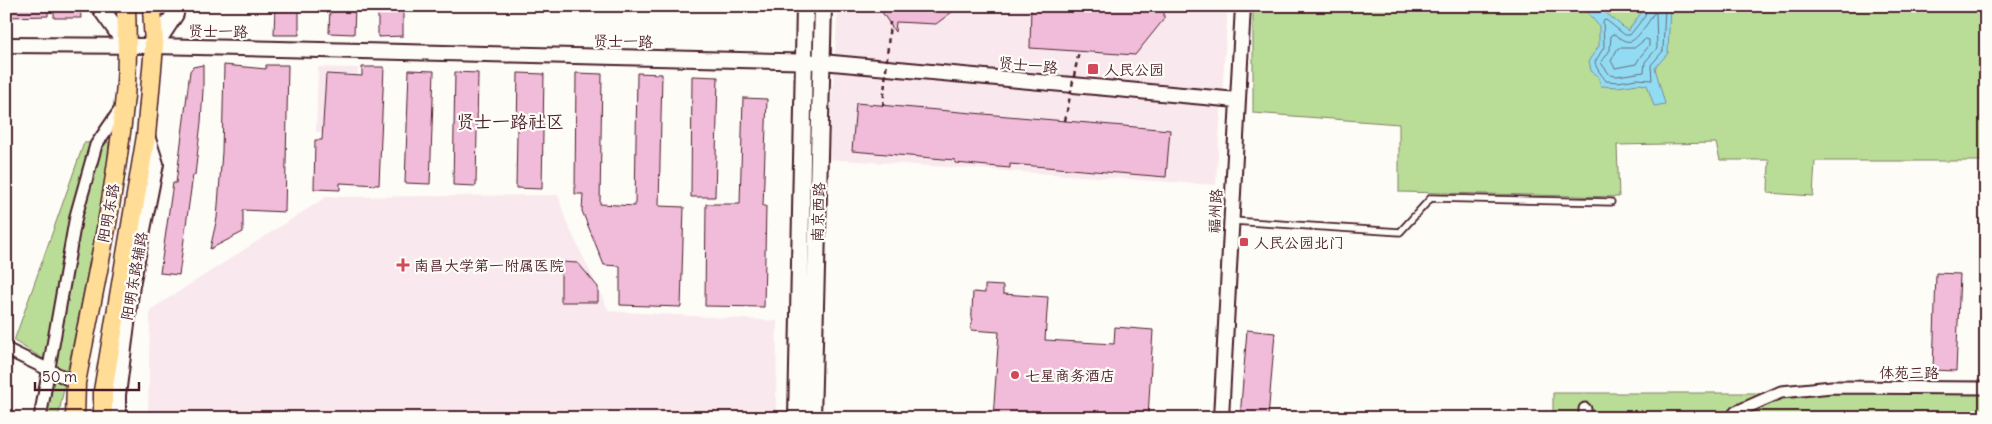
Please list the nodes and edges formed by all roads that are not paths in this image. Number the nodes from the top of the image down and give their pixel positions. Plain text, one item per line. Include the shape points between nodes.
1 (102, 6) edge
2 (126, 6) edge
3 (152, 6) edge
4 (174, 6) edge
5 (805, 6) edge
6 (823, 6) edge
7 (1243, 6) edge
8 (6, 45) edge
9 (127, 45) junction
10 (154, 46) junction
11 (804, 62) junction
12 (822, 62) junction
13 (1237, 100) junction
14 (125, 104) junction
15 (146, 136) junction
16 (1611, 202) dead end
17 (1231, 220) junction
18 (6, 349) edge
19 (76, 383) junction
20 (1986, 388) edge
21 (40, 418) edge
22 (75, 418) edge
23 (103, 418) edge
24 (117, 418) edge
25 (797, 418) edge
26 (812, 418) edge
27 (1220, 418) edge
28 (1731, 418) edge

1 - 9 main road
2 - 9 main road, 阳明东路
3 - 10 main road, 阳明东路
4 - 10 main road via 175,14
5 - 11 main road, 南京西路
6 - 12 main road, 南京西路
7 - 13 street, 福州路
8 - 9 street, 贤士一路
9 - 10 street, 贤士一路
9 - 14 main road, 阳明东路
10 - 11 street, 贤士一路
10 - 15 main road, 阳明东路
11 - 12 street, 贤士一路
11 - 25 main road, 南京西路
12 - 13 street, 贤士一路
12 - 26 main road, 南京西路
13 - 17 street, 福州路
14 - 19 main road, 阳明东路 via 117,166
14 - 21 street via 96,145 76,216
15 - 23 main road, 阳明东路 via 103,391
15 - 24 main road, 阳明东路辅路 via 155,164 131,285
16 - 17 lane via 1431,198 1400,232
17 - 27 street, 福州路
18 - 19 street
19 - 22 main road, 阳明东路
20 - 28 street, 体苑三路 via 1832,387 1781,392 1736,412

